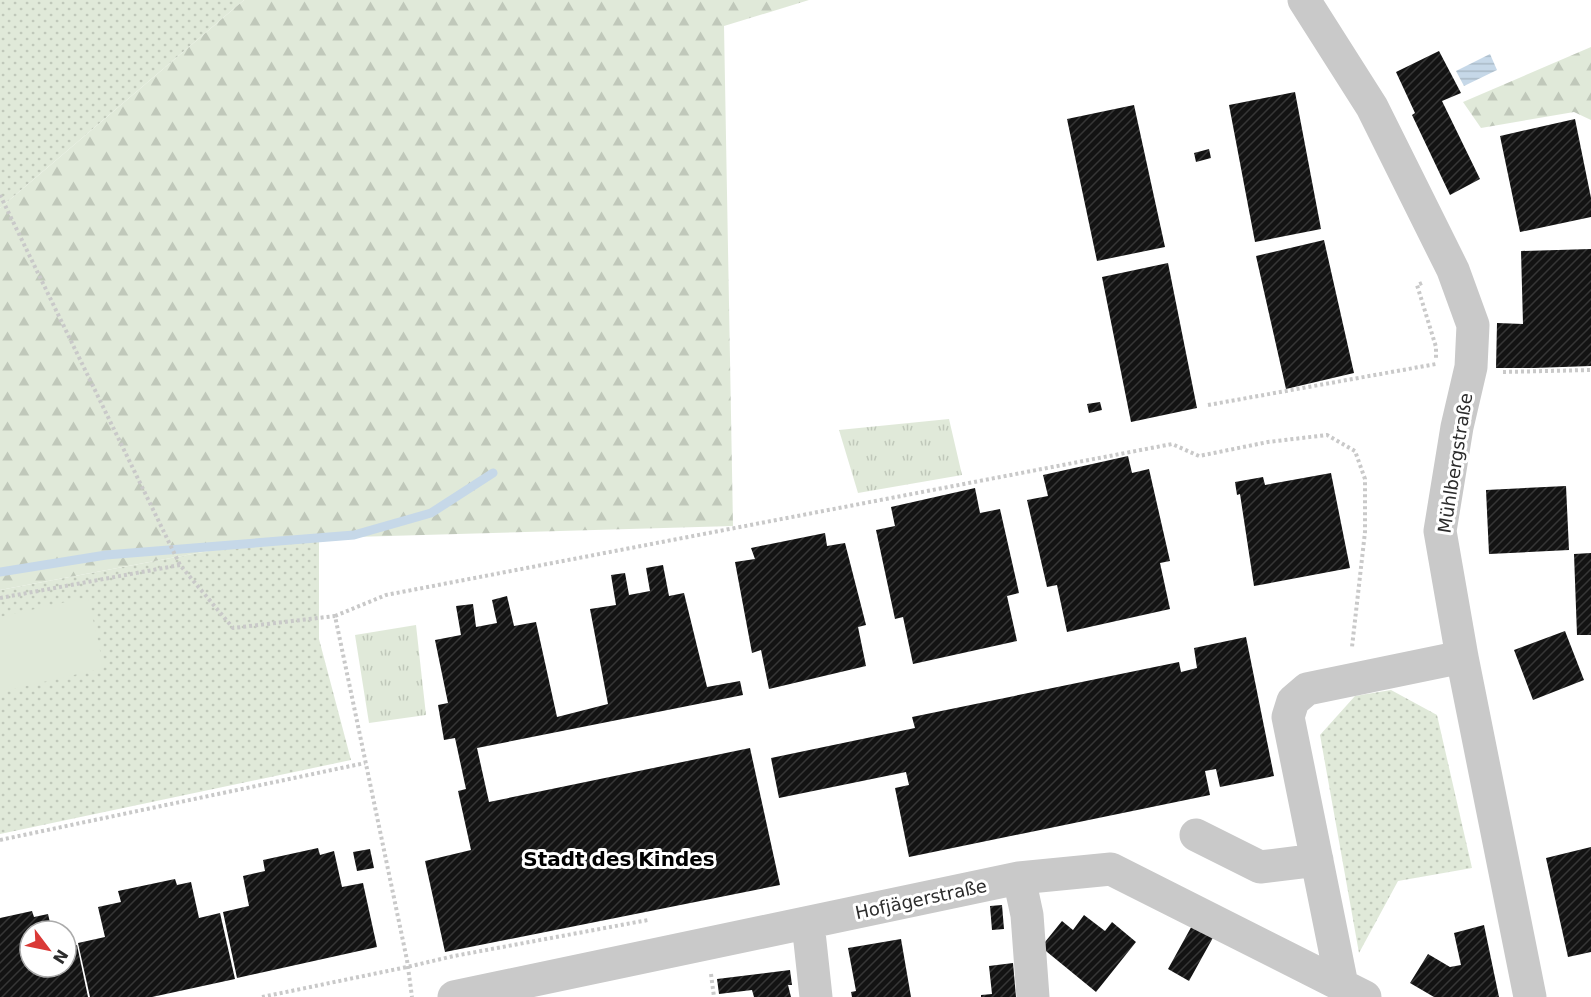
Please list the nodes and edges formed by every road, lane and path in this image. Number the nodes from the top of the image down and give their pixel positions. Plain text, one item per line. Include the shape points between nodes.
1 (1304, 0) edge
2 (0, 195) edge
3 (1436, 364) dead end
4 (1591, 370) edge
5 (1470, 373) junction
6 (1208, 405) dead end
7 (180, 565) junction
8 (0, 598) edge
9 (334, 616) junction
10 (1462, 657) junction
11 (1348, 681) junction
12 (365, 763) junction
13 (1196, 835) dead end
14 (0, 840) edge
15 (1317, 860) junction
16 (1019, 878) junction
17 (652, 919) dead end
18 (808, 923) junction
19 (407, 967) junction
20 (1354, 991) edge
21 (262, 997) edge
22 (412, 997) edge
23 (454, 997) edge
24 (816, 997) edge
25 (1033, 997) edge
26 (1530, 997) edge

1 - 5 street, Mühlbergstraße via 1372,108 1453,270 1473,325
2 - 7 path
3 - 6 path
4 - 5 path
5 - 10 street, Mühlbergstraße via 1440,531
7 - 8 path
7 - 9 path via 233,628
9 - 11 path via 386,595 1172,444 1199,456 1327,435 1355,451 1365,479 1365,532
9 - 12 path
10 - 11 street
10 - 26 street, Mühlbergstraße
11 - 15 street via 1307,689 1293,701 1288,717
12 - 14 path
12 - 19 path
13 - 15 street via 1260,867
15 - 20 street
16 - 18 street, Hofjägerstraße
16 - 20 street, Hofjägerstraße via 1111,869
16 - 25 street via 1027,915
17 - 19 path
18 - 23 street, Hofjägerstraße
18 - 24 street
19 - 21 path
19 - 22 path

